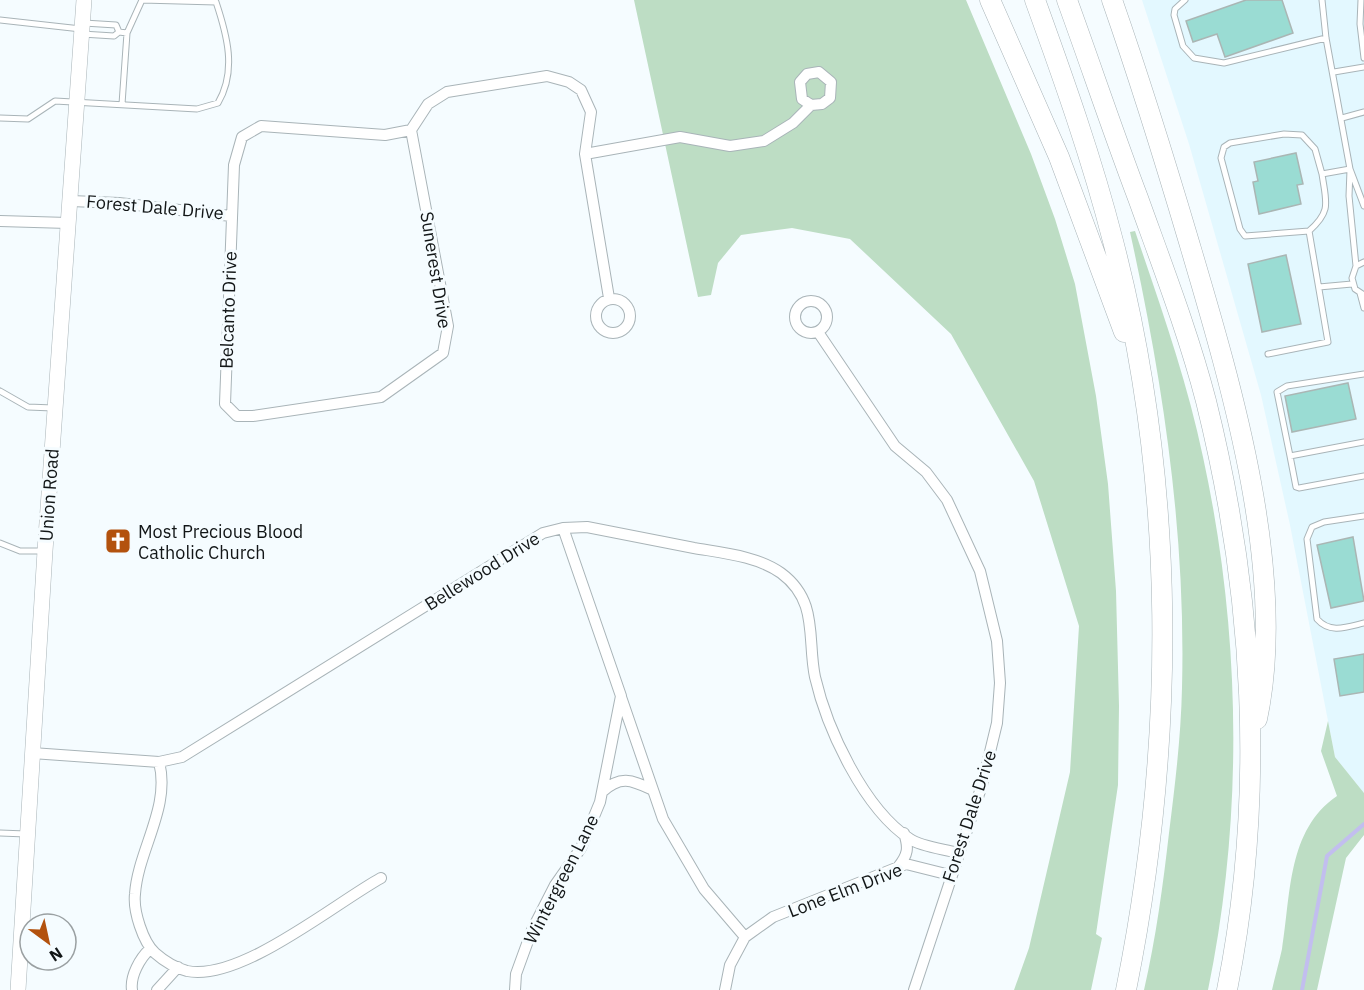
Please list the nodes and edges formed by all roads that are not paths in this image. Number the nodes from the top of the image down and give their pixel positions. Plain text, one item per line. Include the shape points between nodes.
1 (84, 0) edge
2 (990, 0) edge
3 (1035, 0) edge
4 (1067, 0) edge
5 (1114, 0) edge
6 (1185, 0) edge
7 (1322, 0) edge
8 (1361, 0) edge
9 (0, 20) edge
10 (82, 28) junction
11 (119, 32) junction
12 (127, 33) junction
13 (1326, 38) junction
14 (1364, 58) edge
15 (1364, 67) edge
16 (1334, 72) junction
17 (77, 101) junction
18 (122, 104) junction
19 (811, 105) dead end
20 (1364, 112) edge
21 (0, 118) edge
22 (1342, 118) junction
23 (411, 129) junction
24 (585, 154) junction
25 (1350, 169) junction
26 (1322, 174) junction
27 (71, 201) junction
28 (1364, 206) edge
29 (231, 216) junction
30 (0, 221) edge
31 (68, 223) junction
32 (1309, 231) junction
33 (1364, 262) edge
34 (1356, 267) junction
35 (1352, 284) junction
36 (1319, 287) junction
37 (1362, 294) edge
38 (609, 298) dead end
39 (1364, 308) edge
40 (818, 332) dead end
41 (1268, 354) dead end
42 (1364, 374) edge
43 (1143, 383) junction
44 (0, 391) edge
45 (225, 404) joint
46 (55, 408) junction
47 (1364, 442) edge
48 (1290, 456) junction
49 (1364, 476) edge
50 (1364, 516) edge
51 (562, 528) junction
52 (0, 543) edge
53 (45, 551) junction
54 (1364, 623) edge
55 (621, 696) junction
56 (1252, 745) junction
57 (32, 753) junction
58 (159, 762) junction
59 (653, 790) junction
60 (602, 792) junction
61 (0, 833) edge
62 (904, 833) junction
63 (27, 834) junction
64 (958, 853) junction
65 (898, 867) junction
66 (950, 875) junction
67 (381, 878) dead end
68 (745, 937) junction
69 (150, 949) junction
70 (178, 967) junction
71 (18, 990) edge
72 (132, 990) edge
73 (157, 990) edge
74 (515, 990) edge
75 (726, 990) edge
76 (914, 990) edge
77 (1126, 990) edge
78 (1227, 990) edge

1 - 10 main road, Union Road
2 - 43 highway via 1059,157
3 - 43 highway via 1098,186
4 - 56 highway via 1205,399 1233,535
5 - 56 highway via 1215,331 1250,485 1268,638
6 - 13 lane via 1173,15 1183,46 1194,58 1224,63
7 - 13 lane
8 - 14 lane
9 - 10 lane
10 - 11 lane via 114,36
10 - 11 lane via 116,25
10 - 17 main road, Union Road
11 - 12 lane
12 - 18 lane
12 - 18 lane via 142,0 216,2 229,42 227,88 218,103 197,109
13 - 16 lane
15 - 16 lane
16 - 22 lane
17 - 18 lane
17 - 21 lane via 45,105 28,119
17 - 27 main road, Union Road
19 - 24 street via 793,123 764,141 730,146 680,137
20 - 22 lane
22 - 25 lane
23 - 24 street via 428,104 447,92 547,76 570,82 581,90 591,112
23 - 29 street, Forest Dale Drive via 385,135 261,126 242,137 234,165
23 - 45 street, Sunerest Drive via 448,326 443,353 381,397 252,416 237,416
24 - 38 street
25 - 26 lane
25 - 28 lane
25 - 34 lane
26 - 32 lane via 1327,209
26 - 32 lane via 1315,148 1302,135 1230,143 1224,147 1221,158 1245,236
27 - 29 street, Forest Dale Drive
27 - 31 main road, Union Road
29 - 45 street, Belcanto Drive
30 - 31 street
31 - 46 main road, Union Road
32 - 36 lane
33 - 34 lane
34 - 35 lane
35 - 36 lane
35 - 37 lane
36 - 41 lane via 1328,342
37 - 39 lane
40 - 64 street, Forest Dale Drive via 895,446 926,472 947,500 980,571 990,604 1000,683 997,723 982,785
42 - 48 lane via 1279,389
43 - 77 highway via 1159,517 1164,655 1157,788
44 - 46 lane via 28,407
46 - 53 main road, Union Road
47 - 48 lane
48 - 49 lane via 1299,488
50 - 54 lane via 1324,522 1312,527 1306,539 1317,619 1334,630
51 - 55 street
51 - 58 street, Bellewood Drive via 543,533 190,753
51 - 62 street, Bellewood Drive via 587,527 751,559 781,573 808,611 815,676 832,729 859,784
52 - 53 lane via 20,551
53 - 57 main road, Union Road
55 - 59 street
55 - 60 street, Wintergreen Lane
56 - 78 highway via 1244,882
57 - 58 street, Bellewood Drive
57 - 63 main road, Union Road
58 - 69 street via 163,784 134,896
59 - 60 street via 619,780
59 - 68 street via 663,819 704,889
60 - 74 street, Wintergreen Lane via 581,848 555,885 532,930 516,974
61 - 63 lane
62 - 64 street, Bellewood Drive via 911,840
62 - 65 street via 908,847 906,858
63 - 71 main road, Union Road
64 - 66 street, Forest Dale Drive
65 - 66 street, Lone Elm Drive via 906,864
65 - 68 street, Lone Elm Drive via 773,917
66 - 76 street, Forest Dale Drive
67 - 70 street via 238,964 211,971
68 - 75 street via 730,966
69 - 70 street
69 - 72 street via 137,968
70 - 73 street

